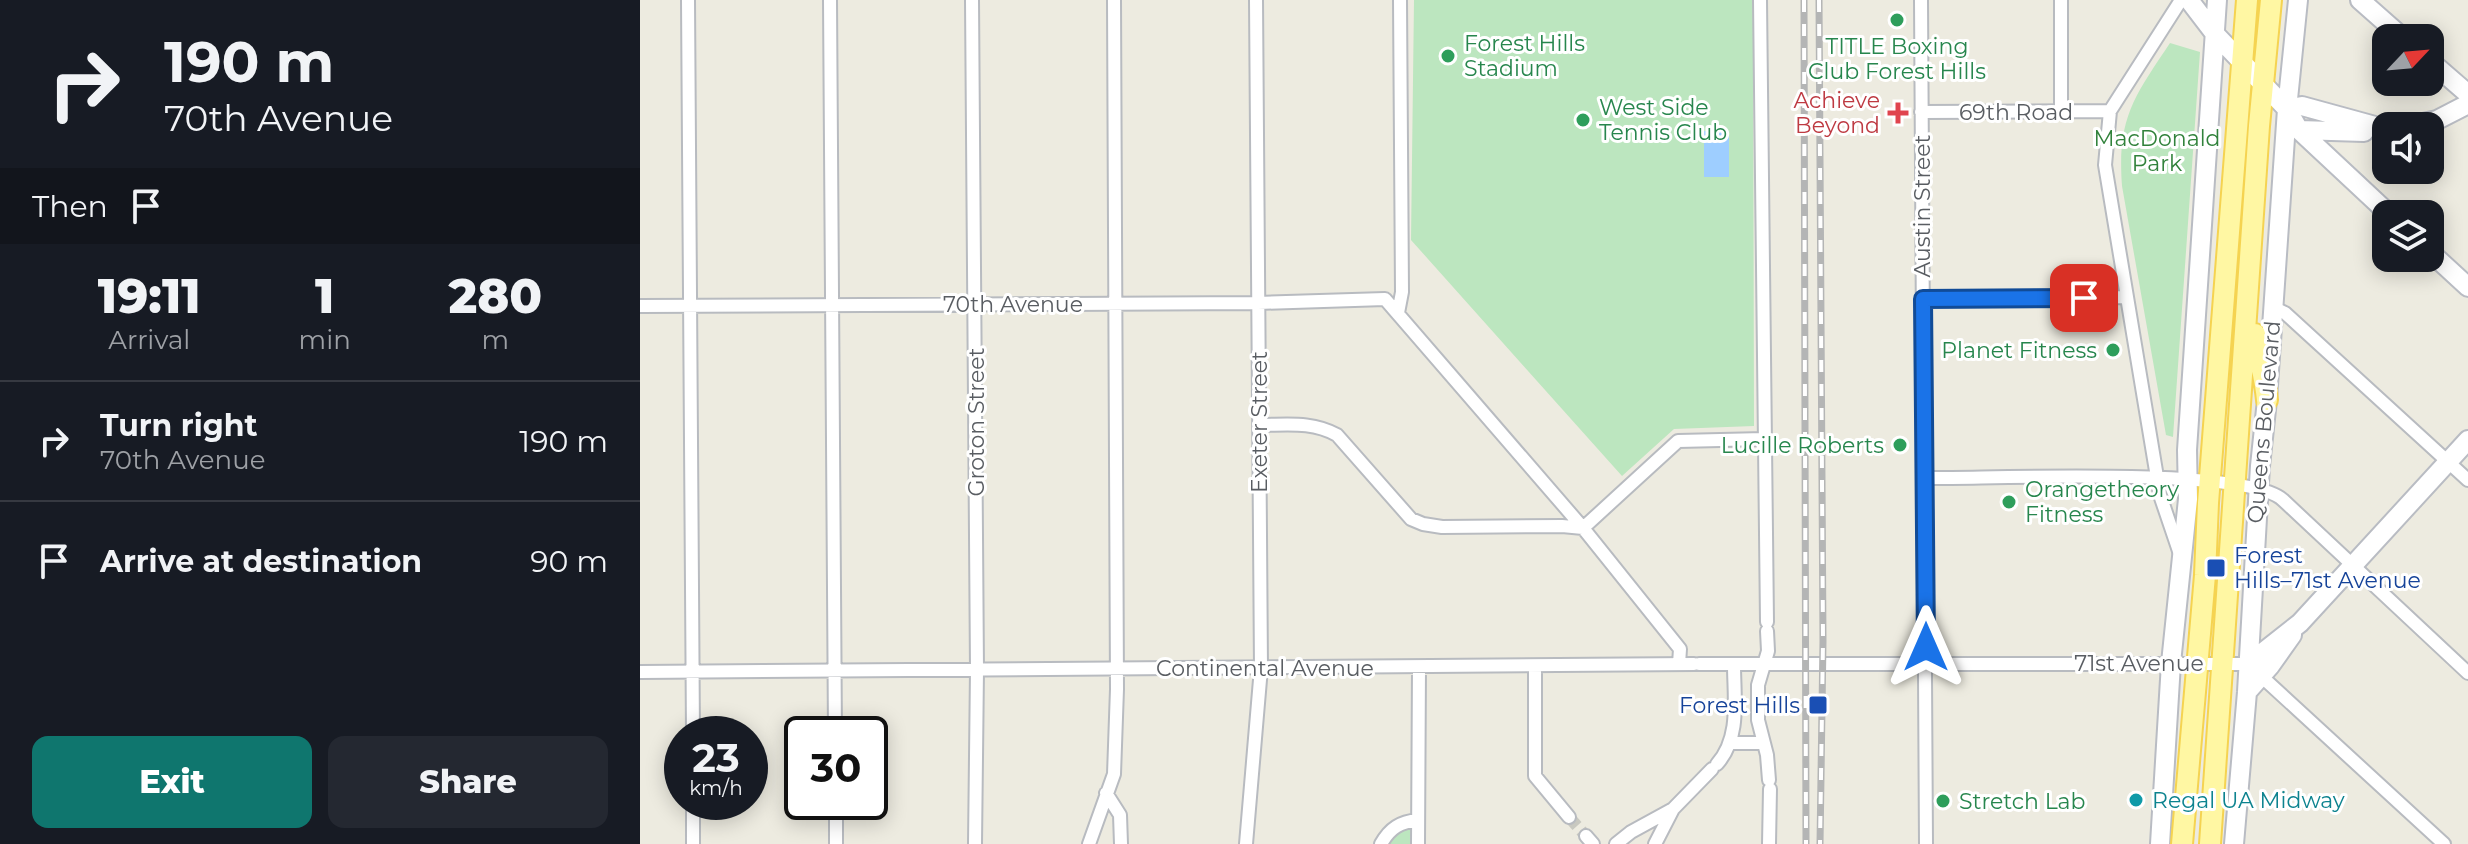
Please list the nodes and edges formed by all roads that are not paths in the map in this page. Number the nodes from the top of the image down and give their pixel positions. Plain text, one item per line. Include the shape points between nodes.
1 (688, 0) edge
2 (830, 0) edge
3 (972, 0) edge
4 (1114, 0) edge
5 (1256, 0) edge
6 (1400, 0) edge
7 (1760, 0) edge
8 (1921, 0) edge
9 (2061, 0) edge
10 (2181, 0) edge
11 (2189, 0) edge
12 (2217, 0) edge
13 (2247, 0) edge
14 (2271, 0) edge
15 (2298, 0) edge
16 (2360, 0) edge
17 (2387, 24) edge
18 (2215, 34) junction
19 (2242, 62) junction
20 (2444, 73) edge
21 (2265, 85) junction
22 (2468, 94) edge
23 (2468, 104) edge
24 (2287, 109) junction
25 (2061, 111) junction
26 (2110, 111) junction
27 (1921, 112) junction
28 (2444, 116) edge
29 (2372, 126) edge
30 (2299, 130) junction
31 (2372, 131) edge
32 (2374, 200) edge
33 (2444, 265) edge
34 (2468, 287) edge
35 (2250, 293) junction
36 (2127, 297) junction
37 (1923, 299) junction
38 (1117, 303) junction
39 (1258, 303) junction
40 (975, 304) junction
41 (832, 305) junction
42 (640, 306) edge
43 (690, 306) junction
44 (2274, 308) junction
45 (1398, 313) junction
46 (2267, 400) junction
47 (1260, 425) junction
48 (1764, 439) junction
49 (2468, 440) edge
50 (2448, 462) junction
51 (2157, 477) junction
52 (1925, 478) junction
53 (2187, 480) junction
54 (2468, 480) edge
55 (2209, 481) junction
56 (2234, 483) junction
57 (2258, 488) junction
58 (1583, 528) junction
59 (2180, 554) junction
60 (2352, 566) junction
61 (2171, 663) junction
62 (2197, 663) junction
63 (2223, 663) junction
64 (1679, 664) junction
65 (1926, 664) junction
66 (1734, 665) junction
67 (1763, 665) junction
68 (1535, 667) junction
69 (1261, 668) junction
70 (1419, 668) junction
71 (1117, 669) junction
72 (977, 670) junction
73 (2254, 670) junction
74 (835, 671) junction
75 (640, 672) edge
76 (693, 672) junction
77 (2468, 673) edge
78 (693, 716) edge
79 (835, 716) edge
80 (1731, 743) junction
81 (1763, 743) junction
82 (1106, 793) junction
83 (1673, 809) junction
84 (1569, 817) tunnel mouth
85 (693, 820) edge
86 (836, 820) edge
87 (1418, 820) junction
88 (693, 844) edge
89 (836, 844) edge
90 (975, 844) edge
91 (1089, 844) edge
92 (1121, 844) edge
93 (1246, 844) edge
94 (1381, 844) edge
95 (1418, 844) edge
96 (1616, 844) edge
97 (1655, 844) edge
98 (1769, 844) edge
99 (1926, 844) edge
100 (2160, 844) edge
101 (2182, 844) edge
102 (2210, 844) edge
103 (2234, 844) edge
104 (2444, 844) edge

1 - 43 street
2 - 41 street
3 - 40 street, Groton Street
4 - 38 street
5 - 39 street, Exeter Street
6 - 45 street
7 - 48 street
8 - 27 street, Austin Street
9 - 25 street
10 - 26 street
11 - 18 street
12 - 18 street
13 - 19 main road
14 - 21 main road, Queens Boulevard
15 - 24 street, Queens Boulevard
16 - 17 street
18 - 19 street
18 - 53 street
19 - 21 street
19 - 55 main road
20 - 22 street
21 - 24 street
21 - 35 main road, Queens Boulevard
23 - 28 street
24 - 29 street via 2302,106
24 - 30 street
24 - 44 street, Queens Boulevard
25 - 26 street, 69th Road
25 - 27 street, 69th Road
26 - 36 street via 2105,165
27 - 37 street, Austin Street
30 - 31 street
30 - 32 street
33 - 34 street
35 - 46 main road
35 - 56 main road, Queens Boulevard
36 - 37 street
36 - 51 street
37 - 52 street, Austin Street
38 - 39 street, 70th Avenue
38 - 40 street, 70th Avenue
38 - 71 street
39 - 45 street, 70th Avenue via 1385,299
39 - 47 street, Exeter Street
40 - 41 street, 70th Avenue
40 - 72 street, Groton Street
41 - 43 street, 70th Avenue
41 - 74 street
42 - 43 street, 70th Avenue
43 - 76 street
44 - 46 street, Queens Boulevard
44 - 50 street
45 - 58 street
46 - 57 street, Queens Boulevard
47 - 58 street via 1307,424 1337,435 1411,519 1423,524
47 - 69 street, Exeter Street
48 - 58 street via 1678,441
48 - 67 street via 1768,651
49 - 50 street
50 - 54 street
50 - 60 street
51 - 52 street
51 - 53 street
51 - 59 street
52 - 65 street, Austin Street
53 - 55 street
53 - 59 street
55 - 56 street
55 - 62 main road
56 - 57 street
56 - 63 main road, Queens Boulevard
57 - 60 street via 2278,496
57 - 73 street, Queens Boulevard
58 - 64 street via 1680,649
59 - 61 street
60 - 73 street
60 - 77 street
61 - 62 street, 71st Avenue
61 - 65 street, 71st Avenue
61 - 100 street
62 - 63 street, 71st Avenue
62 - 101 main road
63 - 73 street, 71st Avenue
63 - 102 main road, Queens Boulevard
64 - 66 street, Continental Avenue
64 - 68 street, Continental Avenue
65 - 67 street, 71st Avenue
65 - 99 street, Austin Street
66 - 67 street, 71st Avenue
66 - 80 street
67 - 81 street via 1758,685
68 - 70 street, Continental Avenue
68 - 84 street via 1535,776
69 - 70 street, Continental Avenue
69 - 71 street, Continental Avenue
69 - 93 street, Exeter Street
70 - 87 street
71 - 72 street, Continental Avenue
71 - 82 street via 1114,774
72 - 74 street, Continental Avenue
72 - 90 street, Groton Street
73 - 103 street, Queens Boulevard via 2247,692
73 - 104 street
74 - 76 street
74 - 79 street
75 - 76 street
76 - 78 street
80 - 81 street
80 - 83 street
81 - 98 street via 1770,784
82 - 91 street
82 - 92 street via 1120,815
83 - 96 street
83 - 97 street
85 - 88 street
86 - 89 street
87 - 94 street via 1393,828
87 - 95 street

